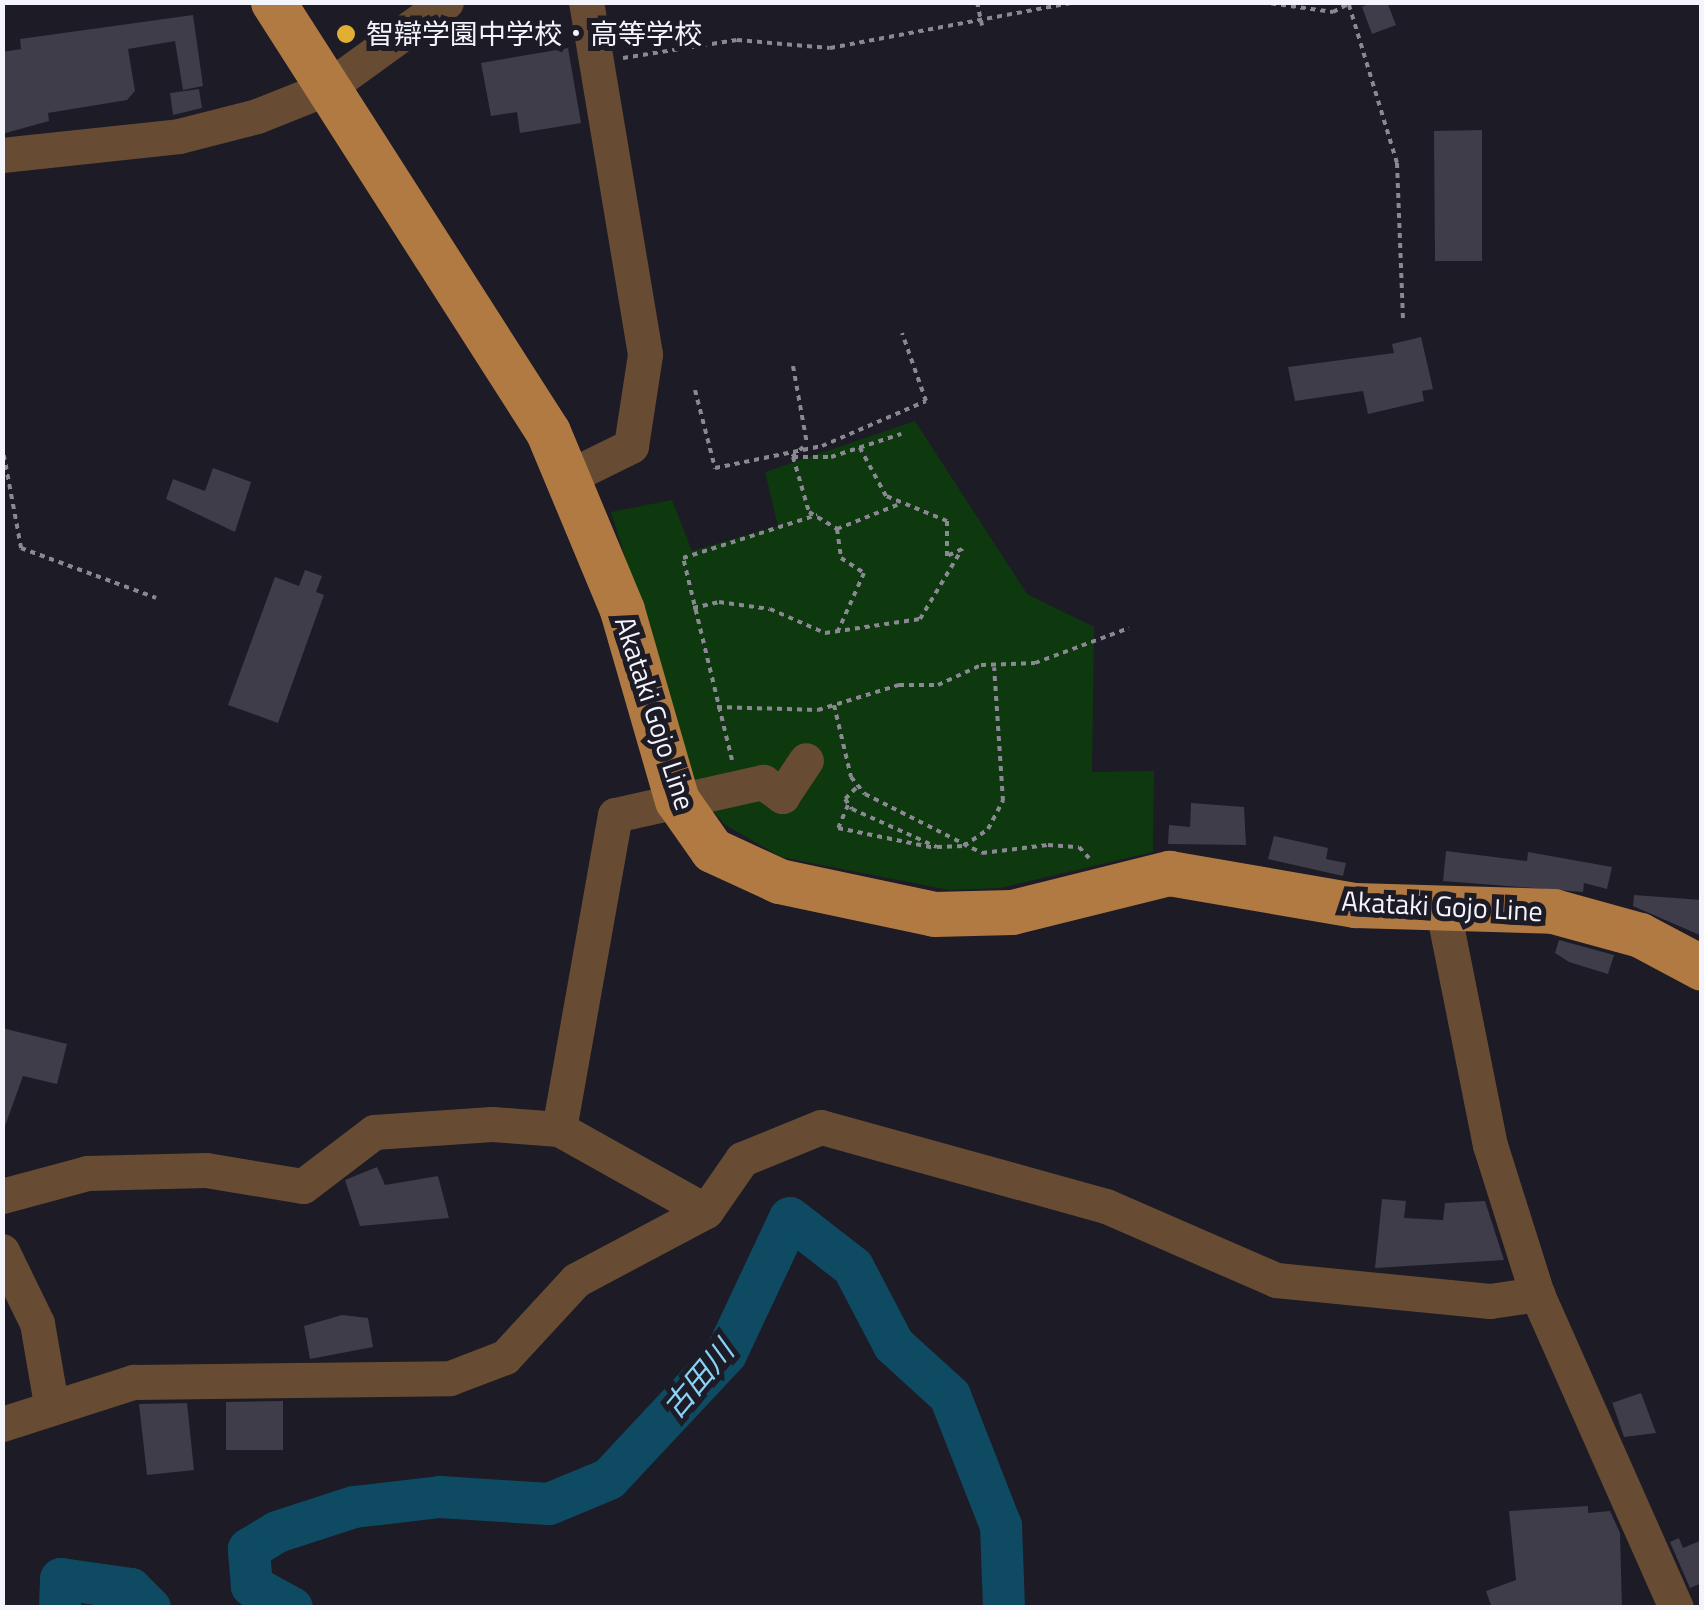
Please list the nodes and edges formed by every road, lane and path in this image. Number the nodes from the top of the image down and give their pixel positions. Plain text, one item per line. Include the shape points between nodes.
1 (273, 2) edge
2 (446, 2) edge
3 (586, 2) edge
4 (976, 2) edge
5 (1076, 2) edge
6 (1262, 2) edge
7 (1350, 4) edge
8 (982, 25) junction
9 (599, 72) junction
10 (327, 88) junction
11 (2, 155) edge
12 (1403, 320) dead end
13 (902, 333) dead end
14 (793, 366) dead end
15 (695, 390) dead end
16 (902, 434) dead end
17 (2, 444) edge
18 (807, 444) junction
19 (860, 448) junction
20 (793, 457) junction
21 (570, 476) junction
22 (899, 504) junction
23 (817, 515) junction
24 (837, 529) junction
25 (156, 598) dead end
26 (693, 608) junction
27 (1129, 628) dead end
28 (837, 633) junction
29 (994, 666) junction
30 (834, 705) junction
31 (717, 707) junction
32 (806, 760) dead end
33 (739, 787) junction
34 (856, 788) junction
35 (677, 800) junction
36 (848, 805) junction
37 (964, 846) junction
38 (938, 847) junction
39 (1118, 883) junction
40 (1443, 910) junction
41 (1702, 968) edge
42 (558, 1129) junction
43 (2, 1196) edge
44 (706, 1211) junction
45 (2, 1251) edge
46 (1537, 1294) junction
47 (51, 1404) junction
48 (2, 1424) edge
49 (1676, 1608) edge

1 - 10 main road, Akataki Gojo Line
2 - 10 street
3 - 9 street
4 - 8 path
5 - 8 path
6 - 7 path via 1333,12
7 - 12 path via 1397,163
8 - 9 path via 830,48 737,40 629,55
9 - 21 street via 599,121 629,226 643,410 631,446
10 - 11 street via 179,136
10 - 21 main road, Akataki Gojo Line
13 - 18 path via 926,401 858,435
14 - 18 path
15 - 18 path via 715,468
16 - 19 path
17 - 25 path via 21,548
18 - 20 path
19 - 20 path
19 - 22 path
20 - 23 path
21 - 35 main road, Akataki Gojo Line via 622,610
22 - 24 path
22 - 28 path via 947,521 946,556 964,553 920,619
23 - 24 path
23 - 26 path via 682,558
24 - 28 path via 840,558 864,573
26 - 28 path via 720,602 770,609
26 - 31 path
27 - 29 path via 1035,664
29 - 30 path
29 - 37 path via 1003,801
30 - 31 path
30 - 34 path
31 - 33 path
32 - 33 street via 782,796 763,782
33 - 35 street
34 - 36 path
34 - 37 path
35 - 39 main road, Akataki Gojo Line via 712,850 744,869 888,908 994,914
35 - 42 street via 615,816
36 - 38 path
36 - 38 path via 838,828
37 - 38 path
37 - 39 path via 1002,857 1079,847 1087,858 1107,858
39 - 40 main road, Akataki Gojo Line via 1200,873 1355,904
40 - 41 main road, Akataki Gojo Line via 1595,919
40 - 46 street via 1490,1144
42 - 43 street via 374,1132 304,1186 206,1170 88,1173
42 - 44 street
44 - 46 street via 742,1159 821,1126 1106,1206 1276,1280 1490,1300
44 - 47 street via 576,1280 505,1358 450,1378 132,1382
45 - 47 street via 37,1323
46 - 49 street
47 - 48 street

